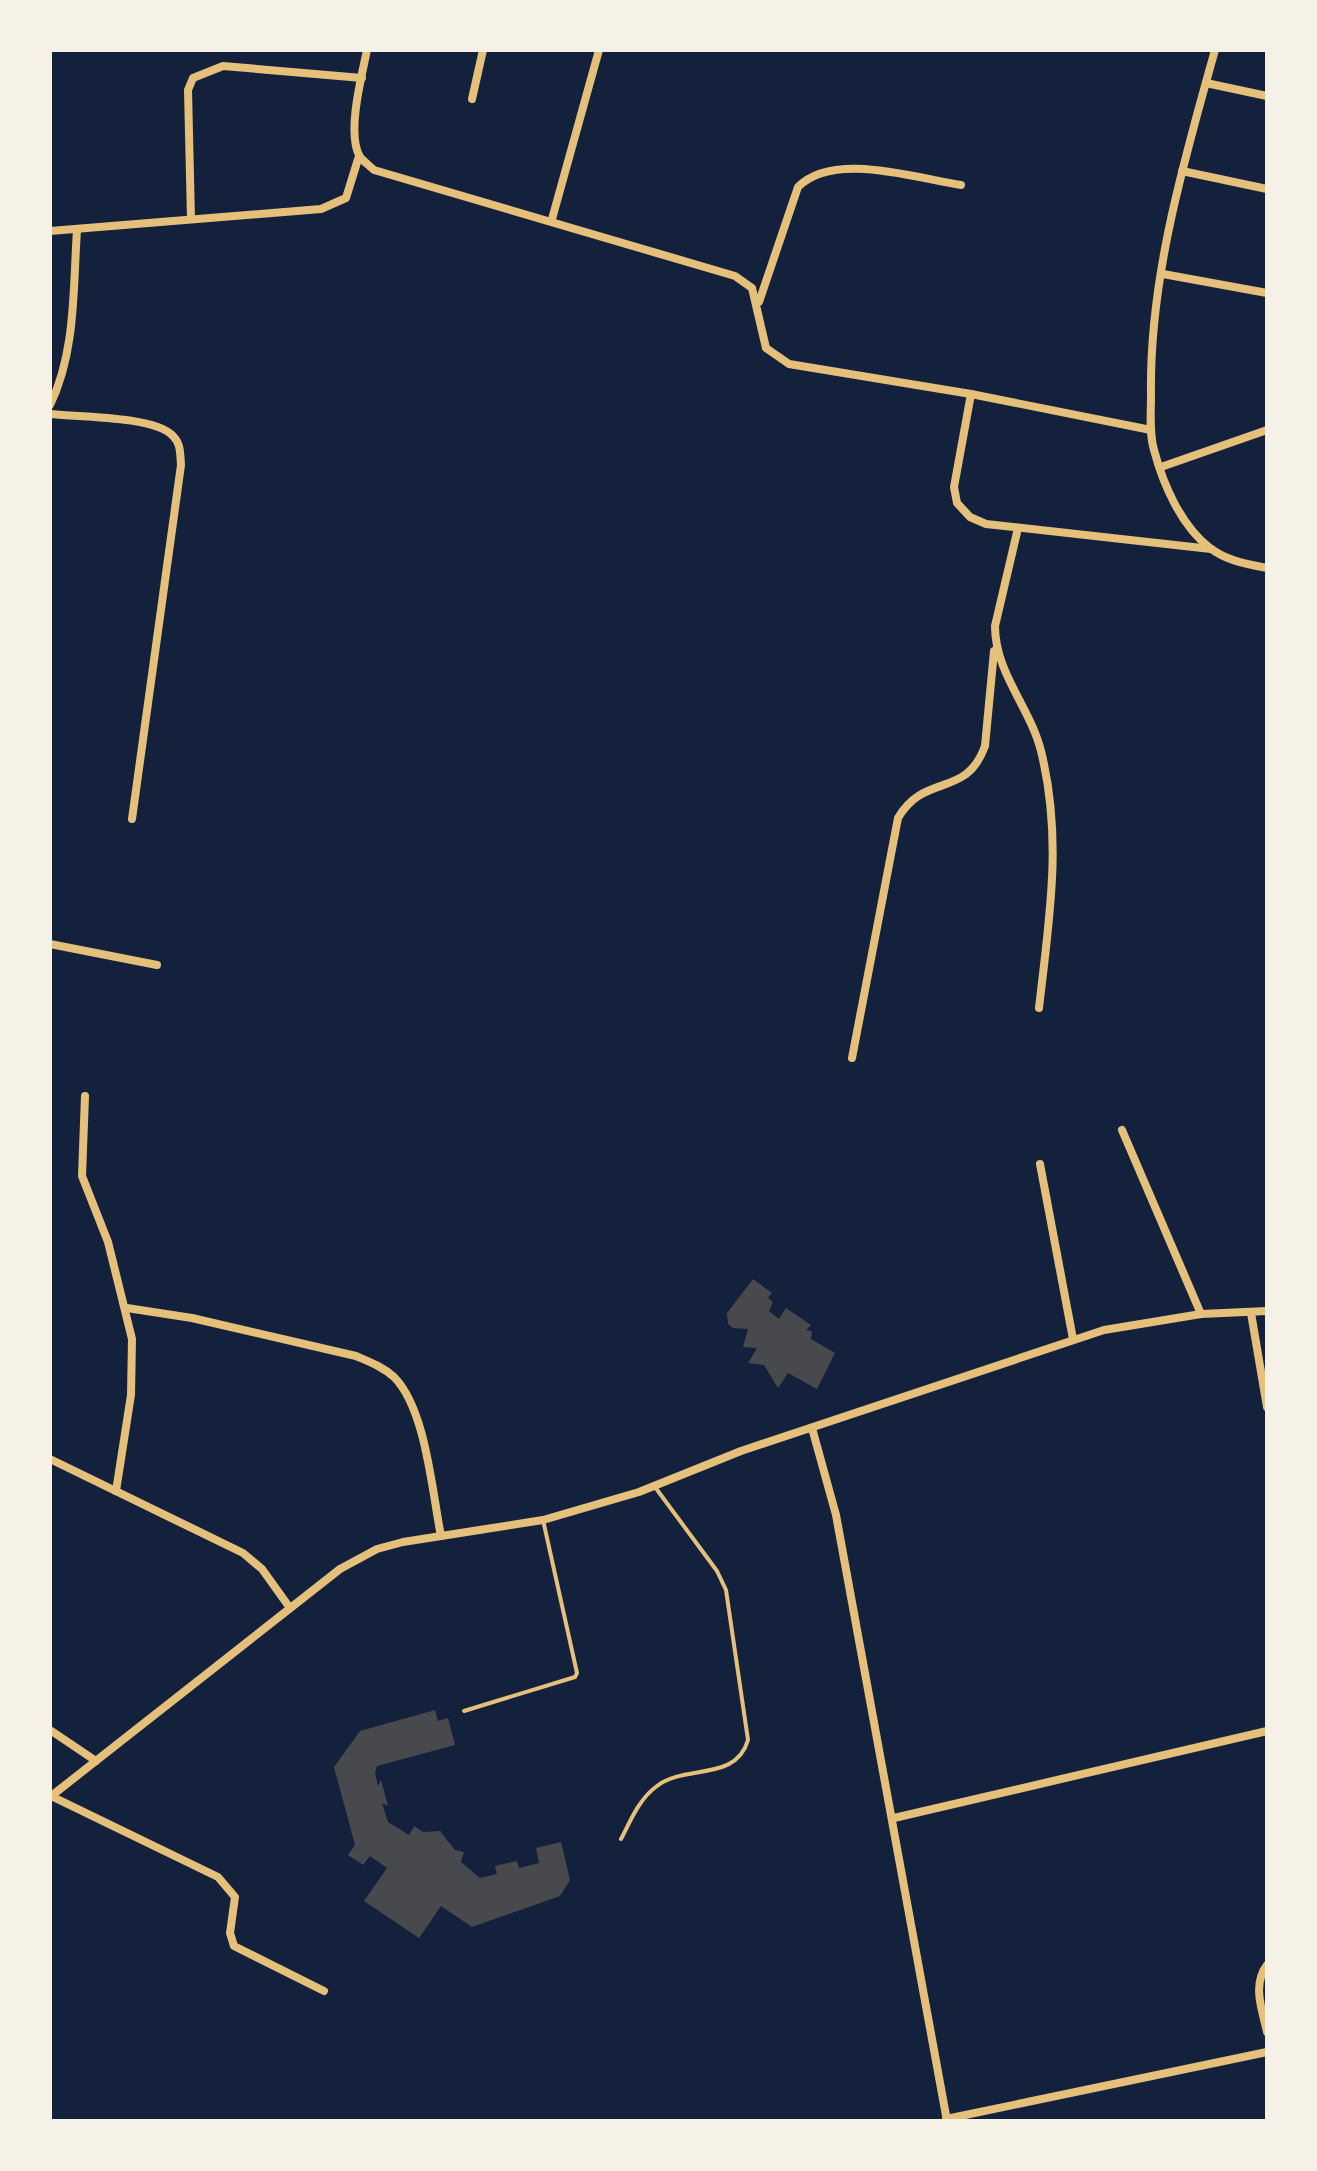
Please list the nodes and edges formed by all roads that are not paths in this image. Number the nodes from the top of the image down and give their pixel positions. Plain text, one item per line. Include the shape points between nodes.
1 (367, 50) edge
2 (483, 50) edge
3 (599, 50) edge
4 (1215, 50) edge
5 (362, 78) junction
6 (1206, 83) junction
7 (1267, 96) edge
8 (472, 99) dead end
9 (359, 156) junction
10 (1182, 171) junction
11 (961, 185) dead end
12 (1267, 189) edge
13 (191, 219) junction
14 (552, 219) junction
15 (77, 230) junction
16 (50, 231) edge
17 (1163, 274) junction
18 (1267, 293) edge
19 (758, 302) junction
20 (971, 394) junction
21 (50, 405) edge
22 (50, 414) edge
23 (1151, 430) junction
24 (1267, 430) edge
25 (1161, 467) junction
26 (1018, 528) junction
27 (1211, 549) junction
28 (1267, 568) edge
29 (995, 643) junction
30 (132, 819) dead end
31 (50, 944) edge
32 (157, 965) dead end
33 (1039, 1008) dead end
34 (852, 1058) dead end
35 (85, 1096) dead end
36 (1122, 1130) dead end
37 (1040, 1164) dead end
38 (127, 1308) junction
39 (1267, 1311) edge
40 (1251, 1313) junction
41 (1201, 1314) junction
42 (1073, 1339) junction
43 (1267, 1407) edge
44 (812, 1428) junction
45 (50, 1459) edge
46 (655, 1487) junction
47 (116, 1491) junction
48 (543, 1520) junction
49 (441, 1536) junction
50 (290, 1608) junction
51 (464, 1711) dead end
52 (50, 1730) edge
53 (1267, 1731) edge
54 (96, 1761) junction
55 (51, 1796) edge
56 (894, 1818) junction
57 (621, 1839) dead end
58 (1267, 1965) edge
59 (324, 1991) dead end
60 (1267, 2032) edge
61 (1267, 2052) edge
62 (947, 2120) edge

1 - 5 street
2 - 8 street
3 - 14 street
4 - 6 street
5 - 9 street via 356,112
5 - 13 street via 223,66 193,78 188,90
6 - 7 street
6 - 10 street
9 - 13 street via 346,198 337,204
9 - 14 street via 374,170
10 - 12 street
10 - 17 street
11 - 19 street via 844,167 808,176 798,187
13 - 15 street
14 - 19 street via 735,276 752,288
15 - 16 street
15 - 21 street via 63,375
17 - 18 street
17 - 23 street via 1152,345
19 - 20 street via 766,348 789,364
20 - 23 street
20 - 26 street via 954,487 957,503 970,517
22 - 30 street via 155,425 180,444
23 - 25 street
24 - 25 street
25 - 27 street via 1179,512
26 - 27 street
26 - 29 street
27 - 28 street via 1233,561
29 - 33 street via 1041,751 1053,824 1055,871
29 - 34 street via 980,759 962,777 910,799 898,818
31 - 32 street
35 - 38 street via 82,1176
36 - 41 street
37 - 42 street
38 - 47 street via 131,1395
38 - 49 street via 356,1356 394,1377 411,1404
39 - 40 street
40 - 41 street
40 - 43 street
41 - 42 street
42 - 44 street
44 - 46 street
44 - 56 street via 836,1515
45 - 47 street
46 - 48 street
46 - 57 lane via 726,1590 748,1740 744,1753 729,1765 656,1787
47 - 50 street via 243,1553 262,1569
48 - 49 street
48 - 51 lane via 577,1673
49 - 50 street via 403,1542 355,1559
50 - 54 street
52 - 54 street
53 - 56 street
54 - 55 street
55 - 59 street via 218,1877 235,1897 230,1933 234,1946
56 - 62 street
58 - 60 street via 1259,1976 1259,1992
61 - 62 street

